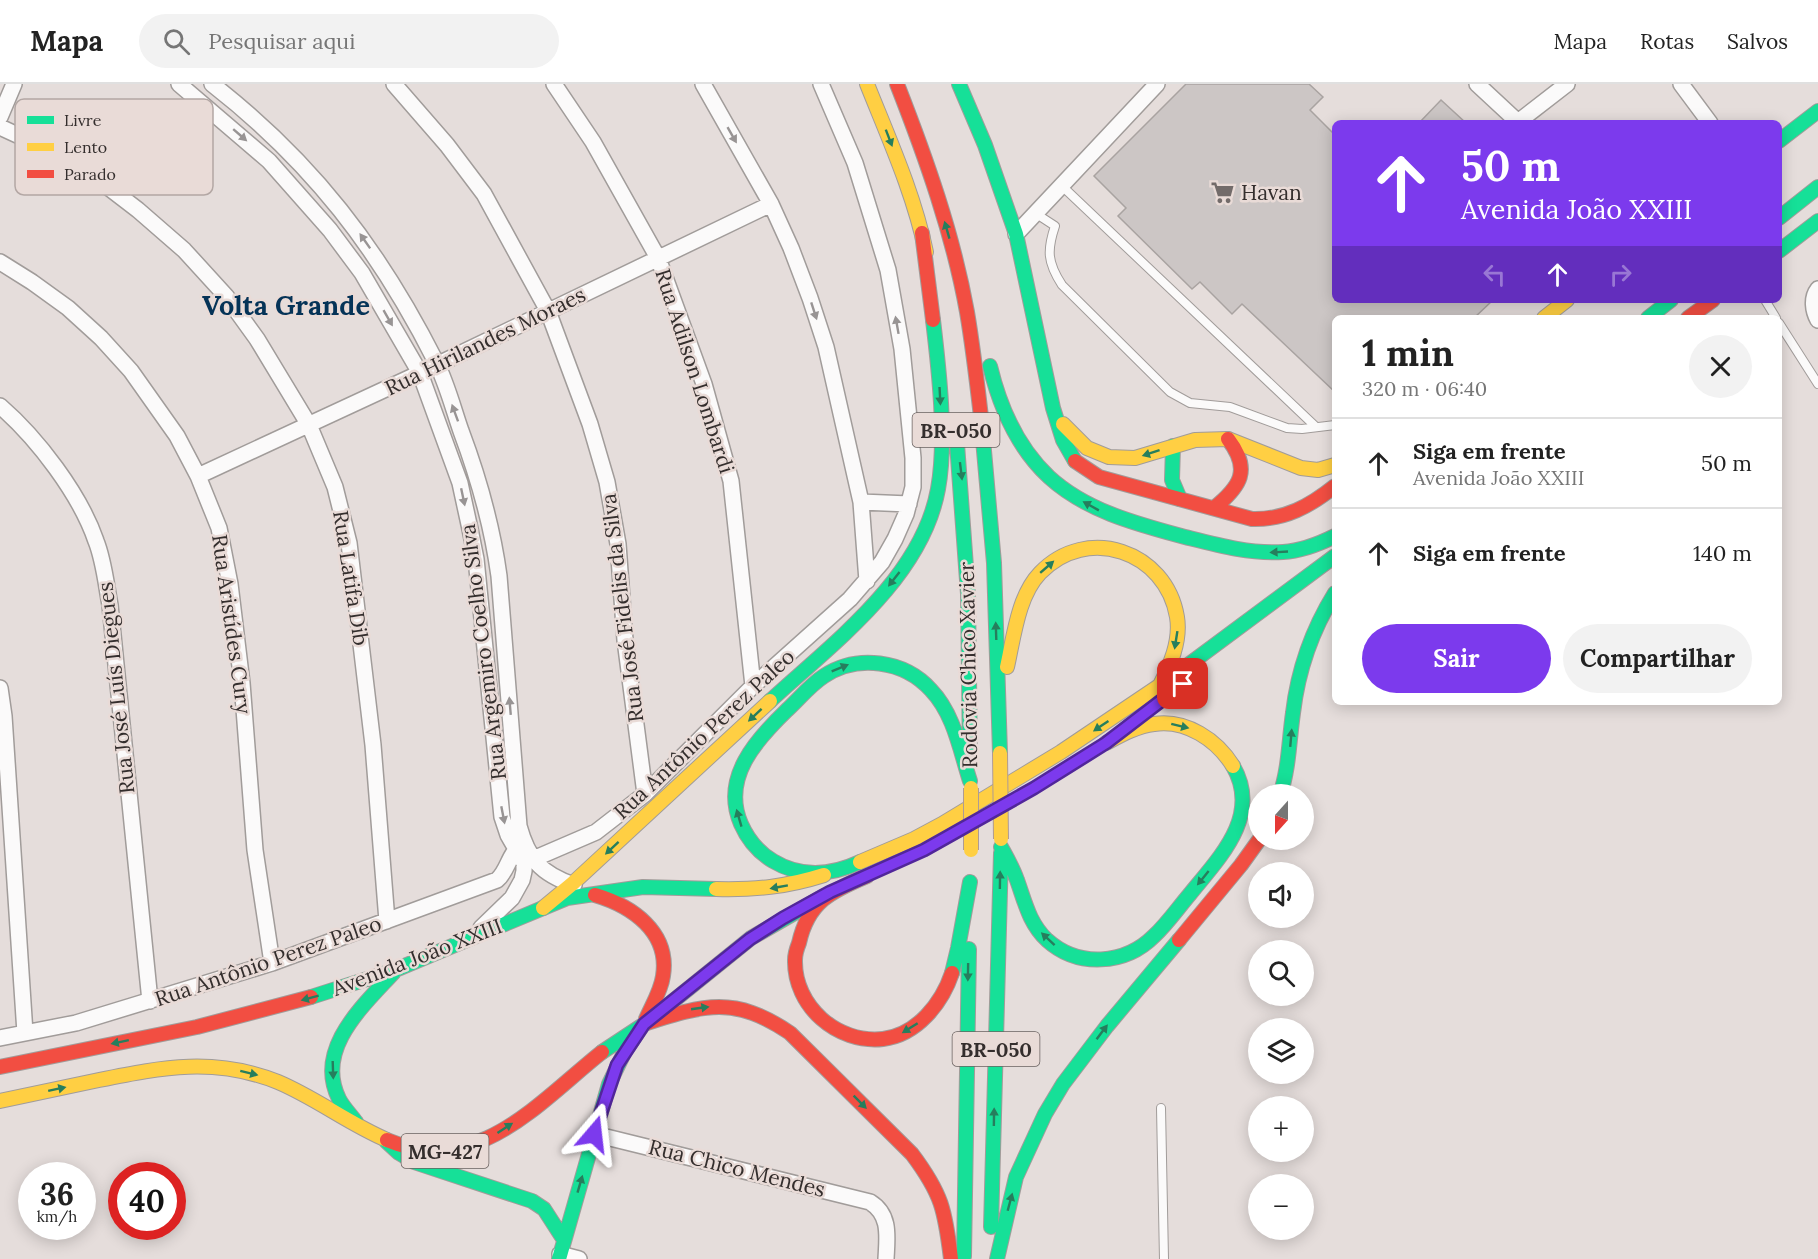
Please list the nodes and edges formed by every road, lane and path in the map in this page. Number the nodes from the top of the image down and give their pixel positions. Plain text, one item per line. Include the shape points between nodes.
1 (14, 84) edge
2 (179, 84) edge
3 (212, 84) edge
4 (394, 84) edge
5 (554, 84) edge
6 (703, 84) edge
7 (821, 84) edge
8 (867, 84) edge
9 (897, 84) edge
10 (959, 84) edge
11 (1477, 84) edge
12 (1567, 84) edge
13 (1681, 84) edge
14 (1153, 86) edge
15 (197, 99) edge
16 (1818, 111) edge
17 (213, 113) edge
18 (0, 117) edge
19 (1517, 120) edge
20 (1522, 120) edge
21 (1708, 120) edge
22 (0, 127) edge
23 (15, 134) edge
24 (1782, 139) edge
25 (1062, 186) junction
26 (1818, 188) edge
27 (118, 195) edge
28 (771, 204) junction
29 (1035, 213) junction
30 (1782, 215) edge
31 (1818, 221) edge
32 (922, 233) junction
33 (1016, 234) junction
34 (1782, 249) edge
35 (953, 253) junction
36 (658, 258) junction
37 (0, 262) edge
38 (1818, 289) edge
39 (1563, 303) edge
40 (1667, 303) edge
41 (1709, 303) edge
42 (548, 311) junction
43 (1548, 315) edge
44 (1652, 315) edge
45 (1692, 315) edge
46 (1818, 320) edge
47 (1782, 328) edge
48 (437, 364) junction
49 (420, 373) junction
50 (1818, 384) edge
51 (0, 406) edge
52 (1053, 408) junction
53 (309, 425) junction
54 (1332, 425) edge
55 (1316, 427) junction
56 (1228, 439) junction
57 (1173, 446) junction
58 (1332, 466) edge
59 (198, 476) junction
60 (1332, 488) edge
61 (1180, 499) junction
62 (861, 502) junction
63 (909, 504) junction
64 (1214, 508) junction
65 (1332, 537) edge
66 (1332, 558) edge
67 (1332, 571) edge
68 (867, 581) junction
69 (1332, 599) edge
70 (753, 686) junction
71 (0, 688) edge
72 (1158, 688) junction
73 (998, 698) junction
74 (970, 784) junction
75 (1285, 784) edge
76 (645, 794) junction
77 (1014, 800) dead end
78 (954, 834) dead end
79 (6, 842) edge
80 (1001, 843) junction
81 (520, 847) junction
82 (1252, 850) edge
83 (529, 862) junction
84 (971, 866) junction
85 (882, 869) dead end
86 (835, 872) junction
87 (573, 884) junction
88 (830, 892) junction
89 (592, 894) junction
90 (543, 908) junction
91 (387, 921) junction
92 (475, 935) junction
93 (272, 963) junction
94 (395, 970) junction
95 (150, 1001) junction
96 (644, 1024) junction
97 (25, 1032) junction
98 (0, 1038) edge
99 (0, 1067) edge
100 (0, 1101) edge
101 (1161, 1108) dead end
102 (364, 1131) junction
103 (594, 1134) junction
104 (386, 1141) junction
105 (561, 1251) edge
106 (579, 1259) edge
107 (886, 1259) edge
108 (951, 1259) edge
109 (964, 1259) edge
110 (990, 1259) edge
111 (997, 1259) edge
112 (1164, 1259) edge

1 - 18 street
2 -> 15 street, Rua Argemiro Coelho Silva
48 -> 3 street, Rua Argemiro Coelho Silva via 380,262 349,219 283,145
4 - 42 street, Rua José Fidelis da Silva via 484,194
5 - 36 street, Rua Adilson Lombardi via 593,142
6 -> 28 street
63 -> 7 street, Rua Antônio Perez Paleo via 913,458 902,349 888,270 855,163
8 -> 32 main road, Rodovia Chico Xavier / BR-050
35 -> 9 main road, Rodovia Chico Xavier / BR-050 via 926,156
10 - 33 main road
11 - 19 street
12 - 20 street
13 - 21 street
14 - 25 street
16 - 24 main road
17 -> 49 street, Rua Argemiro Coelho Silva via 269,161 330,230 362,273
22 - 23 street, Rua Latifa Dib
25 - 29 street
25 - 55 lane
26 - 30 main road
27 - 53 street, Rua Latifa Dib via 184,250 226,296
28 - 36 street, Rua Hirilandes Moraes
28 -> 62 street via 826,347
29 - 33 street
29 - 55 lane via 1055,225 1049,245 1062,285 1170,392 1190,403 1230,407 1287,428
31 - 34 main road
32 -> 74 main road, Rodovia Chico Xavier / BR-050 via 946,340 962,483 972,657
32 -> 87 main road via 937,341 941,462 935,503 919,540 876,603
33 - 52 main road
65 -> 35 main road via 1308,548 1284,552 1235,550 1128,522 1073,495 1034,461 1007,419
73 -> 35 main road, Rodovia Chico Xavier / BR-050 via 987,470 970,334
36 - 42 street, Rua Hirilandes Moraes
36 - 70 street, Rua Adilson Lombardi via 704,384 731,481
37 - 59 street, Rua Aristídes Cury via 68,308 101,338 156,405
38 - 46 street via 1813,303
39 - 43 main road
40 - 44 main road
41 - 45 main road
42 - 48 street, Rua Hirilandes Moraes
42 - 76 street, Rua José Fidelis da Silva via 607,482 618,544 625,640
47 - 50 lane
48 - 49 street, Rua Hirilandes Moraes
81 -> 48 street, Rua Argemiro Coelho Silva via 494,539 480,484
49 - 53 street, Rua Hirilandes Moraes
49 -> 81 street, Rua Argemiro Coelho Silva via 460,483 470,529 502,817 508,835
51 - 95 street, Rua José Luís Diegues via 46,455 75,498 97,542 110,605
57 -> 52 main road via 1135,458 1098,454 1067,431
52 - 61 main road via 1069,453 1088,471
53 - 59 street, Rua Hirilandes Moraes
53 - 91 street, Rua Latifa Dib via 335,487 350,543 373,745
54 - 55 lane
56 - 57 main road via 1206,438
56 - 58 main road via 1301,468 1318,470
56 - 64 main road via 1237,451 1240,478 1234,491
57 - 61 main road via 1171,475
59 - 93 street, Rua Aristídes Cury via 219,528 231,584 255,850
60 - 64 main road via 1303,508 1276,519 1252,519
61 - 64 main road
62 - 63 street
62 - 68 street
63 - 68 street, Rua Antônio Perez Paleo via 895,539
66 - 72 main road, MG-427
67 -> 80 main road via 1101,746 1148,724 1192,729 1228,755 1243,797 1243,811 1233,840 1144,947 1102,960 1087,960 1058,949 1043,938 1028,914
68 - 70 street, Rua Antônio Perez Paleo
75 -> 69 main road via 1299,674 1308,643
70 - 76 street, Rua Antônio Perez Paleo
71 - 79 street
73 -> 72 main road via 1027,594 1039,574 1055,560 1090,546 1127,552 1155,570 1174,600 1177,631
72 -> 86 main road, MG-427 via 1042,766 920,836
73 - 80 main road, Rodovia Chico Xavier / BR-050, bridge
74 - 84 main road, Rodovia Chico Xavier / BR-050, bridge
86 -> 74 main road via 788,870 764,855 743,830 735,802 738,773 752,745 824,676 851,664 867,662 911,672 933,690 949,717
76 - 83 street, Rua Antônio Perez Paleo via 596,832
77 - 78 main road
79 - 97 street
110 -> 80 main road, Rodovia Chico Xavier / BR-050
81 - 83 street, Rua Argemiro Coelho Silva
81 - 91 street, Rua Antônio Perez Paleo via 497,880
111 -> 82 main road via 1016,1177 1063,1084
83 - 87 street, Rua Argemiro Coelho Silva
83 - 92 street via 512,898
84 -> 88 main road via 955,958 942,995 911,1029 882,1040 868,1041 838,1033 817,1017 802,995 795,960 798,938 810,913
84 -> 109 main road, Rodovia Chico Xavier / BR-050
85 - 88 main road, MG-427
86 -> 89 main road, Avenida João XXIII / MG-427 via 795,884 753,890 643,887
87 - 89 street, Rua Argemiro Coelho Silva
87 - 90 main road
88 - 96 main road, MG-427 via 750,939
89 - 90 main road, Avenida João XXIII / MG-427 via 567,898
89 - 96 main road via 638,915 660,944 663,977
90 - 92 main road, Avenida João XXIII / MG-427
91 - 93 street, Rua Antônio Perez Paleo
92 - 94 main road, Avenida João XXIII / MG-427
93 - 95 street, Rua Antônio Perez Paleo
94 -> 99 main road, Avenida João XXIII / MG-427 via 197,1027
94 -> 102 main road, MG-427 via 350,1020 334,1050 333,1078 338,1095 345,1111
95 - 97 street, Rua Antônio Perez Paleo via 76,1023
96 - 103 main road via 617,1065
104 -> 96 main road, MG-427 via 415,1150 445,1151 490,1138
96 -> 108 main road via 709,1006 744,1009 776,1022 927,1173 943,1212
97 - 98 street, Rua Antônio Perez Paleo
100 -> 102 main road, MG-427 via 156,1068 223,1067 288,1086
101 - 112 lane
102 - 104 main road, MG-427
105 -> 103 main road
103 - 107 street, Rua Chico Mendes via 861,1198 878,1206 883,1214
104 - 105 main road via 414,1162 532,1201 544,1209
105 - 106 street

